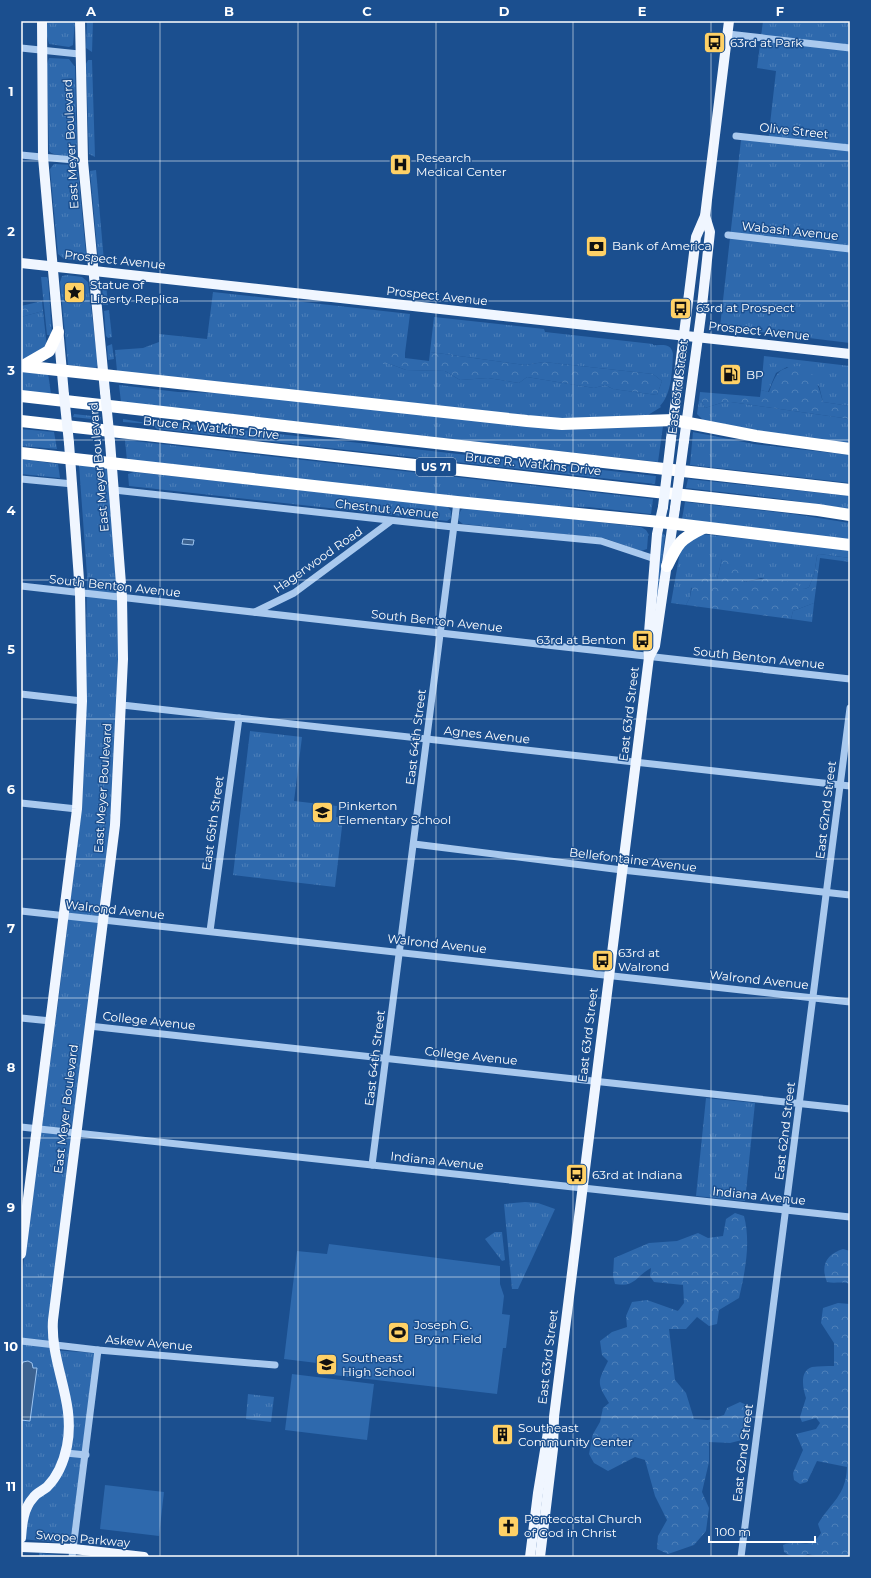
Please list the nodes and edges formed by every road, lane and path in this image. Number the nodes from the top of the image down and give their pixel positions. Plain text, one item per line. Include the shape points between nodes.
1 (42, 21) edge
2 (80, 21) edge
3 (729, 21) edge
4 (728, 34) junction
5 (21, 48) edge
6 (850, 48) edge
7 (41, 50) junction
8 (79, 54) junction
9 (736, 136) dead end
10 (850, 148) edge
11 (21, 155) edge
12 (43, 157) junction
13 (83, 161) junction
14 (705, 216) junction
15 (728, 235) dead end
16 (850, 249) edge
17 (21, 263) edge
18 (52, 266) junction
19 (92, 271) junction
20 (58, 332) junction
21 (682, 336) junction
22 (697, 337) junction
23 (850, 354) edge
24 (22, 366) edge
25 (63, 371) junction
26 (104, 376) junction
27 (21, 396) edge
28 (673, 420) junction
29 (21, 421) edge
30 (686, 423) junction
31 (850, 449) edge
32 (21, 453) edge
33 (71, 458) junction
34 (111, 462) junction
35 (21, 478) edge
36 (73, 484) junction
37 (114, 490) junction
38 (850, 490) edge
39 (457, 502) junction
40 (850, 515) edge
41 (391, 521) junction
42 (660, 522) junction
43 (673, 525) junction
44 (453, 528) junction
45 (703, 528) junction
46 (850, 545) edge
47 (655, 559) junction
48 (667, 566) junction
49 (21, 586) edge
50 (80, 593) junction
51 (122, 597) junction
52 (254, 612) junction
53 (439, 633) junction
54 (649, 657) junction
55 (850, 679) edge
56 (21, 694) edge
57 (82, 701) junction
58 (122, 705) junction
59 (850, 708) edge
60 (239, 718) junction
61 (427, 739) junction
62 (636, 763) junction
63 (841, 785) junction
64 (850, 786) edge
65 (21, 803) edge
66 (77, 809) junction
67 (414, 844) junction
68 (622, 870) junction
69 (827, 893) junction
70 (850, 895) edge
71 (21, 911) edge
72 (65, 916) junction
73 (102, 920) junction
74 (210, 931) junction
75 (400, 951) junction
76 (609, 975) junction
77 (813, 998) junction
78 (850, 1002) edge
79 (21, 1018) edge
80 (50, 1021) junction
81 (89, 1026) junction
82 (387, 1057) junction
83 (595, 1081) junction
84 (800, 1103) junction
85 (850, 1109) edge
86 (21, 1127) edge
87 (37, 1128) junction
88 (76, 1133) junction
89 (372, 1165) junction
90 (582, 1188) junction
91 (786, 1210) junction
92 (850, 1217) edge
93 (22, 1234) edge
94 (21, 1254) edge
95 (21, 1341) edge
96 (53, 1345) junction
97 (98, 1350) junction
98 (275, 1365) dead end
99 (554, 1417) junction
100 (66, 1453) junction
101 (86, 1455) junction
102 (32, 1498) junction
103 (21, 1501) edge
104 (21, 1538) edge
105 (21, 1546) edge
106 (73, 1553) edge
107 (144, 1557) edge
108 (530, 1557) edge
109 (540, 1557) edge
110 (741, 1557) edge

1 - 7 main road, East Meyer Boulevard
2 - 8 main road, East Meyer Boulevard
3 - 4 main road, East 63rd Street
4 - 6 street
4 - 14 main road, East 63rd Street
5 - 7 street
7 - 8 street
7 - 12 main road, East Meyer Boulevard
8 - 13 main road, East Meyer Boulevard
9 - 10 street, Olive Street
11 - 12 street
12 - 13 street
12 - 18 main road, East Meyer Boulevard
13 - 19 main road, East Meyer Boulevard
14 - 21 main road, East 63rd Street via 696,237
14 - 22 main road, East 63rd Street via 710,232
15 - 16 street, Wabash Avenue
17 - 18 main road, Prospect Avenue
18 - 19 main road, Prospect Avenue
18 - 20 main road, East Meyer Boulevard
19 - 21 main road, Prospect Avenue
19 - 26 main road, East Meyer Boulevard
20 - 24 highway via 49,351
20 - 25 main road, East Meyer Boulevard
21 - 22 main road, Prospect Avenue
21 - 28 main road, East 63rd Street
22 - 23 main road, Prospect Avenue
22 - 30 main road, East 63rd Street
24 - 25 highway
25 - 26 highway
25 - 33 main road, East Meyer Boulevard, bridge
26 - 28 highway via 562,424
26 - 34 main road, East Meyer Boulevard, bridge
27 - 38 highway, Bruce R. Watkins Drive / US 71
28 - 30 highway
28 - 42 main road, East 63rd Street, bridge
29 - 40 highway, Bruce R. Watkins Drive / US 71
30 - 31 highway
30 - 43 main road, East 63rd Street, bridge
32 - 33 highway
33 - 34 highway
33 - 36 main road, East Meyer Boulevard
34 - 37 main road, East Meyer Boulevard
34 - 39 highway
35 - 36 street
36 - 50 main road, East Meyer Boulevard
37 - 41 street, Chestnut Avenue
37 - 51 main road, East Meyer Boulevard
39 - 42 highway
39 - 44 street, East 64th Street
41 - 44 street, Chestnut Avenue
41 - 52 street, Hagerwood Road via 294,593
42 - 43 highway
42 - 47 main road, East 63rd Street
43 - 45 highway
43 - 48 main road, East 63rd Street
44 - 47 street, Chestnut Avenue via 601,541
44 - 53 street, East 64th Street
45 - 46 highway
45 - 48 highway via 683,538
47 - 54 main road, East 63rd Street
48 - 54 main road, East 63rd Street via 655,646
49 - 50 street, South Benton Avenue
50 - 51 street, South Benton Avenue
50 - 57 main road, East Meyer Boulevard
51 - 52 street, South Benton Avenue
51 - 58 main road, East Meyer Boulevard
52 - 53 street, South Benton Avenue
53 - 54 street, South Benton Avenue
53 - 61 street, East 64th Street
54 - 55 street, South Benton Avenue
54 - 62 main road, East 63rd Street
56 - 57 street
57 - 66 main road, East Meyer Boulevard
58 - 60 street, Agnes Avenue
58 - 73 main road, East Meyer Boulevard via 115,825
59 - 63 street, East 62nd Street
60 - 61 street, Agnes Avenue
60 - 74 street, East 65th Street
61 - 62 street, Agnes Avenue
61 - 67 street, East 64th Street
62 - 63 street, Agnes Avenue
62 - 68 main road, East 63rd Street
63 - 64 street, Agnes Avenue
63 - 69 street, East 62nd Street
65 - 66 street
66 - 72 main road, East Meyer Boulevard
67 - 68 street, Bellefontaine Avenue
67 - 75 street, East 64th Street
68 - 69 street, Bellefontaine Avenue
68 - 76 main road, East 63rd Street
69 - 70 street, Bellefontaine Avenue
69 - 77 street, East 62nd Street
71 - 72 street, Walrond Avenue
72 - 73 street, Walrond Avenue
72 - 80 main road, East Meyer Boulevard
73 - 74 street, Walrond Avenue
73 - 81 main road, East Meyer Boulevard
74 - 75 street, Walrond Avenue
75 - 76 street, Walrond Avenue
75 - 82 street, East 64th Street
76 - 77 street, Walrond Avenue
76 - 83 main road, East 63rd Street
77 - 78 street, Walrond Avenue
77 - 84 street, East 62nd Street
79 - 80 street
80 - 87 main road, East Meyer Boulevard
81 - 82 street, College Avenue
81 - 88 main road, East Meyer Boulevard
82 - 83 street, College Avenue
82 - 89 street, East 64th Street
83 - 84 street, College Avenue
83 - 90 main road, East 63rd Street
84 - 85 street, College Avenue
84 - 91 street, East 62nd Street
86 - 87 street, Indiana Avenue
87 - 88 street, Indiana Avenue
87 - 93 main road, East Meyer Boulevard
88 - 89 street, Indiana Avenue
88 - 96 main road, East Meyer Boulevard via 53,1320
89 - 90 street, Indiana Avenue
90 - 91 street, Indiana Avenue
90 - 99 main road, East 63rd Street
91 - 92 street, Indiana Avenue
91 - 110 street, East 62nd Street
93 - 94 main road, East Meyer Boulevard
95 - 96 street, Askew Avenue
96 - 97 street, Askew Avenue
96 - 100 main road, East Meyer Boulevard via 68,1404 69,1437
97 - 98 street, Askew Avenue
97 - 101 street
99 - 108 main road, East 63rd Street via 549,1430 539,1487
99 - 109 main road, East 63rd Street via 553,1449
100 - 101 street
100 - 102 main road, East Meyer Boulevard via 55,1477
101 - 106 street
102 - 103 main road
102 - 104 main road, East Meyer Boulevard via 25,1512
105 - 106 main road, Swope Parkway
106 - 107 main road, Swope Parkway

